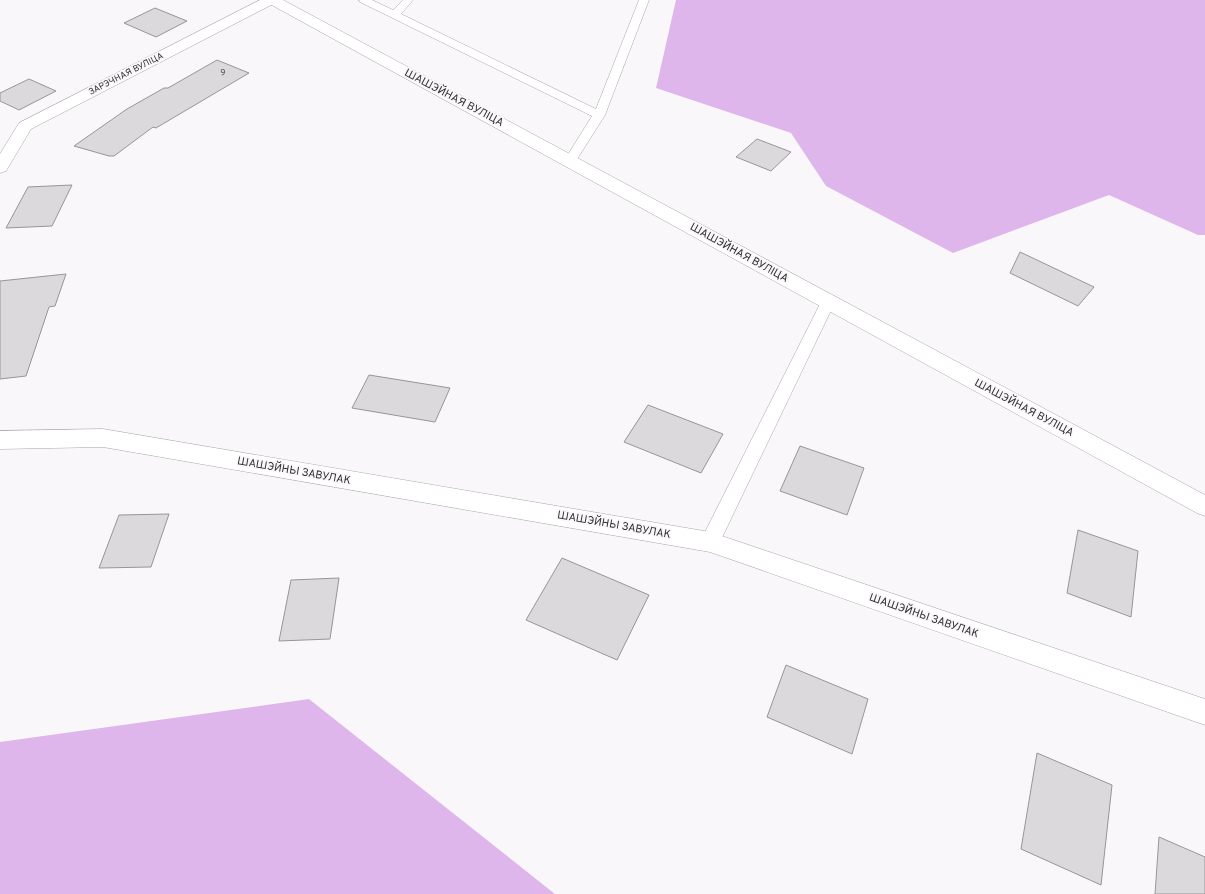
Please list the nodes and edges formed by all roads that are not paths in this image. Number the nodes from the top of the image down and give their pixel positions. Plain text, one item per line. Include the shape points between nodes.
1 (271, 0) edge
2 (364, 0) edge
3 (408, 0) edge
4 (644, 0) edge
5 (395, 15) junction
6 (599, 115) junction
7 (570, 161) junction
8 (0, 168) edge
9 (828, 302) junction
10 (0, 440) edge
11 (1205, 506) edge
12 (710, 542) junction
13 (1205, 712) edge

1 - 7 street, ШАШЭЙНАЯ ВУЛІЦА
1 - 8 street, ЗАРЭЧНАЯ ВУЛІЦА via 25,126
2 - 5 lane
3 - 5 lane
4 - 6 lane
5 - 6 lane
6 - 7 lane
7 - 9 street, ШАШЭЙНАЯ ВУЛІЦА
9 - 11 street, ШАШЭЙНАЯ ВУЛІЦА
9 - 12 lane
10 - 12 street, ШАШЭЙНЫ ЗАВУЛАК via 103,438
12 - 13 street, ШАШЭЙНЫ ЗАВУЛАК

